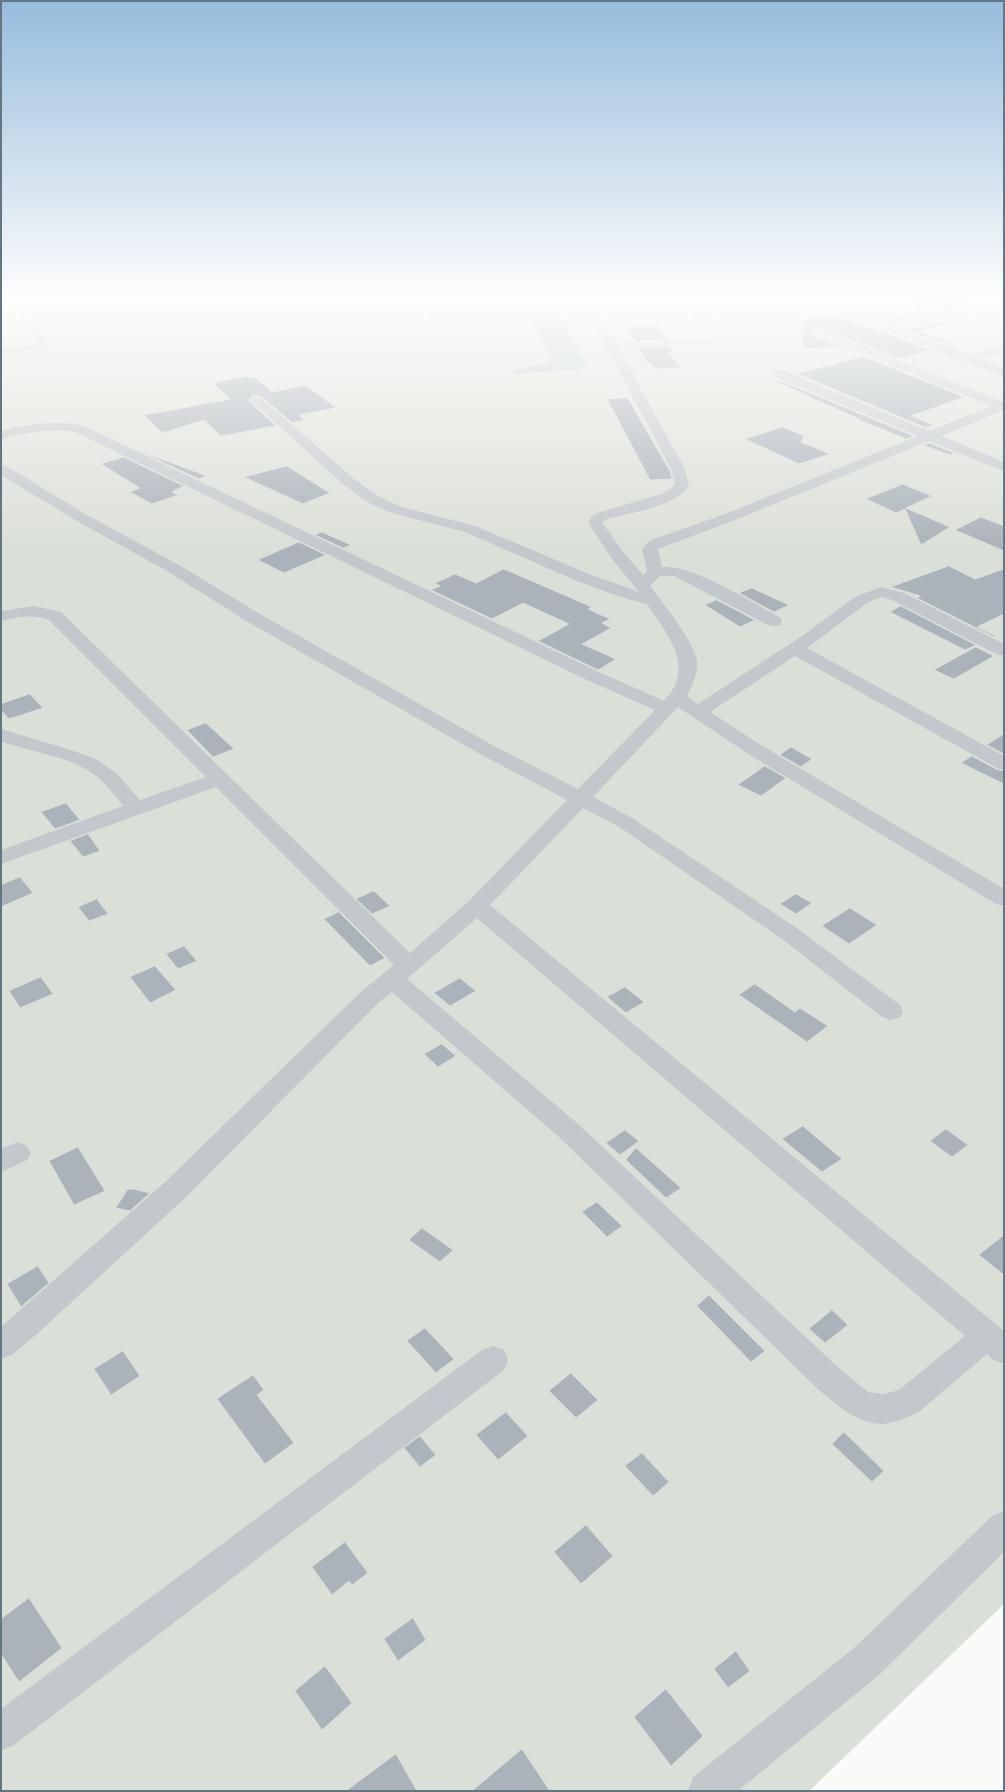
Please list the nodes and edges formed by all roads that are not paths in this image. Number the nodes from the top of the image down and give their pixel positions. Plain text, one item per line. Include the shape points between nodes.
1 (632, 383) edge
2 (801, 383) edge
3 (945, 383) edge
4 (256, 400) dead end
5 (1004, 406) edge
6 (1, 435) edge
7 (930, 436) junction
8 (1004, 467) edge
9 (2, 470) edge
10 (650, 586) junction
11 (1, 616) edge
12 (774, 621) dead end
13 (794, 648) junction
14 (1004, 651) edge
15 (672, 703) junction
16 (698, 711) junction
17 (1, 735) edge
18 (1004, 764) edge
19 (219, 778) junction
20 (582, 799) junction
21 (136, 809) junction
22 (1, 857) edge
23 (1004, 899) edge
24 (477, 906) junction
25 (400, 973) junction
26 (891, 1011) dead end
27 (996, 1343) edge
28 (1, 1345) edge
29 (493, 1360) dead end
30 (1004, 1528) edge
31 (1, 1732) edge
32 (707, 1791) edge

1 - 10 street via 678,468 682,484 679,490 660,500 602,516 595,522 618,556
2 - 7 street
3 - 5 street
4 - 10 street via 375,500 402,511 469,528 632,596
5 - 7 street
6 - 15 street via 28,429 71,426 79,428 593,676
7 - 8 street
7 - 10 street via 730,517 659,542 650,550
9 - 20 street via 173,568 254,618 487,750
10 - 12 street via 668,571 687,576
10 - 15 street via 688,661 685,683
11 - 19 street via 32,610 54,616
13 - 14 street via 860,600 881,592 898,596
13 - 16 street
13 - 18 street
15 - 16 street
15 - 20 street
16 - 23 street via 757,751
17 - 21 street via 45,748 101,770
19 - 21 street
19 - 25 street
20 - 24 street
20 - 26 street via 625,822 790,934
21 - 22 street
24 - 25 street
24 - 27 street
25 - 27 street via 830,1380 861,1405 884,1409 908,1402
25 - 28 street via 371,996 175,1190
29 - 31 street
30 - 32 street via 867,1661

